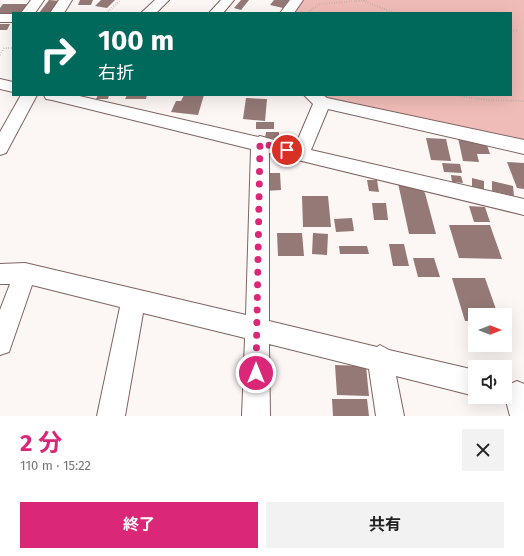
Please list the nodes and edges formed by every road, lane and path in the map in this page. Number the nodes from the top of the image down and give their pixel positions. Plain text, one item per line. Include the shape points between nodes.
1 (38, 0) edge
2 (66, 0) edge
3 (121, 0) edge
4 (163, 0) edge
5 (228, 0) edge
6 (297, 0) edge
7 (326, 0) edge
8 (361, 0) edge
9 (368, 0) edge
10 (328, 2) junction
11 (29, 12) edge
12 (58, 12) edge
13 (107, 12) edge
14 (149, 12) edge
15 (217, 12) edge
16 (288, 12) edge
17 (308, 12) edge
18 (392, 12) edge
19 (0, 18) edge
20 (12, 18) edge
21 (512, 30) edge
22 (518, 31) dead end
23 (12, 48) edge
24 (0, 55) edge
25 (0, 84) edge
26 (12, 87) edge
27 (29, 96) edge
28 (56, 96) edge
29 (460, 96) edge
30 (317, 99) edge
31 (524, 102) edge
32 (260, 143) junction
33 (524, 147) edge
34 (0, 148) edge
35 (301, 153) junction
36 (524, 207) edge
37 (26, 273) junction
38 (0, 274) edge
39 (133, 301) junction
40 (256, 329) junction
41 (0, 343) edge
42 (380, 358) junction
43 (468, 381) edge
44 (111, 416) edge
45 (256, 416) edge
46 (390, 416) edge

1 - 11 street
2 - 12 street
3 - 13 path
4 - 14 street
5 - 15 street
6 - 16 street
7 - 10 path
8 - 9 path
8 - 10 path
8 - 18 path
10 - 17 path
19 - 20 street
21 - 22 path
23 - 24 path via 4,48
25 - 26 street
27 - 34 street
28 - 32 street
29 - 31 path
30 - 33 street
30 - 35 street
32 - 35 street
32 - 40 street
35 - 36 street
37 - 38 street
37 - 39 street
37 - 41 street
39 - 40 street
39 - 44 street
40 - 42 street
40 - 45 street
42 - 43 street
42 - 46 street

